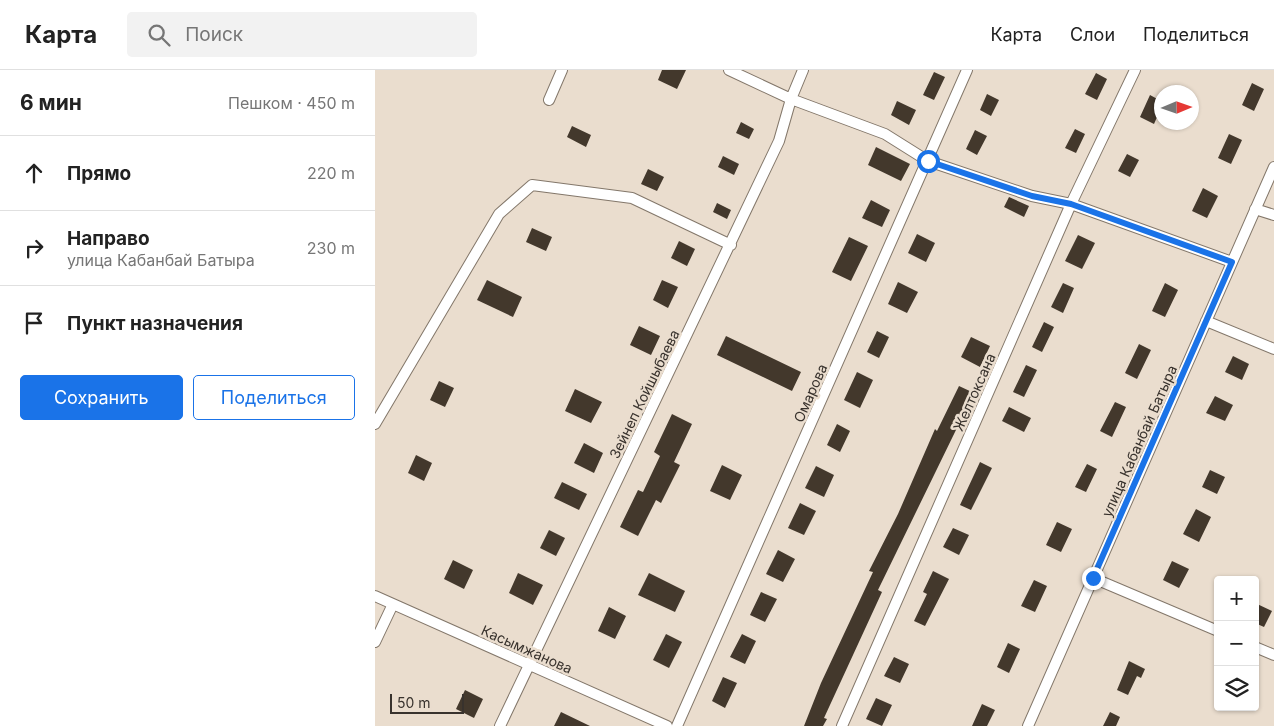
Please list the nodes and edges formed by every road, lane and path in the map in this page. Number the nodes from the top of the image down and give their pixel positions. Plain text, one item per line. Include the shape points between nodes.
1 (561, 70) edge
2 (729, 70) edge
3 (803, 70) edge
4 (967, 70) edge
5 (1135, 70) edge
6 (791, 99) junction
7 (549, 100) dead end
8 (928, 161) junction
9 (1274, 167) edge
10 (1071, 204) junction
11 (1255, 209) junction
12 (1274, 215) edge
13 (731, 245) junction
14 (1232, 262) junction
15 (1206, 321) junction
16 (1274, 349) edge
17 (375, 424) edge
18 (1093, 578) junction
19 (375, 596) edge
20 (393, 604) junction
21 (1214, 629) edge
22 (375, 642) edge
23 (1259, 649) edge
24 (1274, 655) edge
25 (528, 665) junction
26 (500, 726) edge
27 (667, 726) edge
28 (677, 726) edge
29 (842, 726) edge
30 (1028, 726) edge

1 - 7 street
2 - 6 street
3 - 6 street, Зейнеп Койшыбаева
4 - 8 street, Омарова
5 - 10 street, Желтоксана
6 - 8 street via 885,134
6 - 13 street, Зейнеп Койшыбаева via 779,141
8 - 10 street via 1032,196
8 - 28 street, Омарова
9 - 11 street, улица Кабанбай Батыра
10 - 14 street
10 - 29 street, Желтоксана
11 - 12 street
11 - 14 street, улица Кабанбай Батыра
13 - 17 street via 632,198 532,185 499,214
13 - 25 street, Зейнеп Койшыбаева
14 - 15 street, улица Кабанбай Батыра
15 - 16 street
15 - 18 street, улица Кабанбай Батыра
18 - 21 street
18 - 30 street, улица Кабанбай Батыра
19 - 20 street, Касымжанова
20 - 22 street
20 - 25 street, Касымжанова
23 - 24 street
25 - 26 street, Зейнеп Койшыбаева
25 - 27 street, Касымжанова

